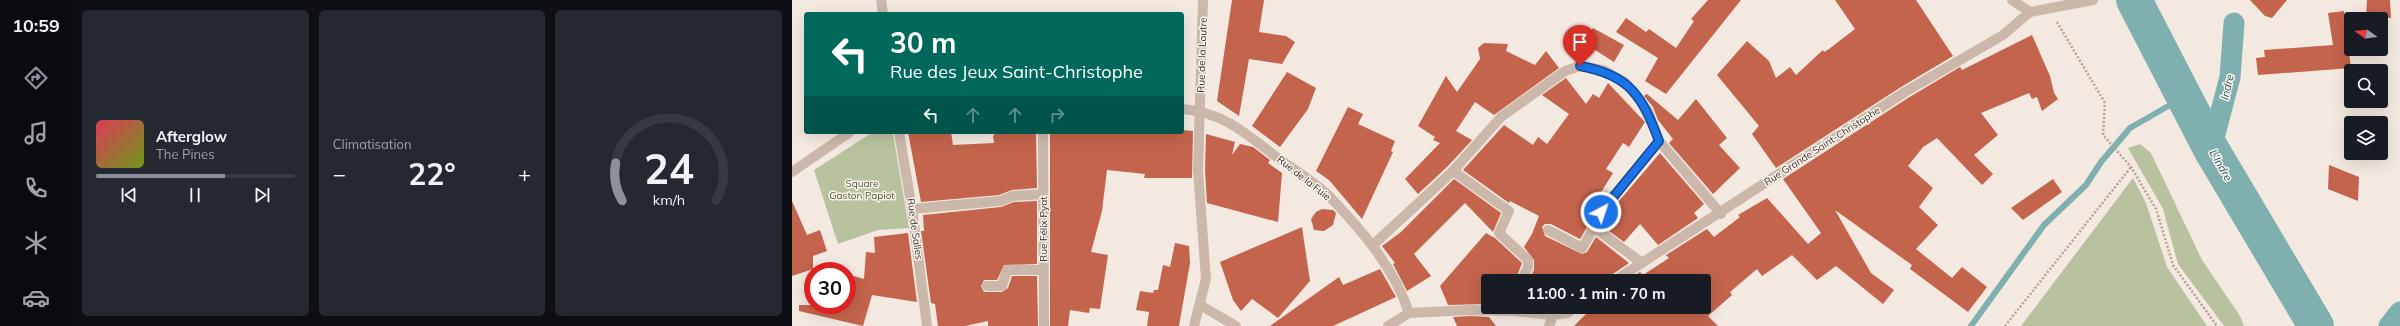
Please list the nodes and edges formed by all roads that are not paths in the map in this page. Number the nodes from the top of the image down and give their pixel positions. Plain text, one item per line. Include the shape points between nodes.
1 (881, 0) edge
2 (1203, 0) edge
3 (2012, 0) edge
4 (2093, 0) edge
5 (2052, 6) edge
6 (883, 12) edge
7 (2030, 12) junction
8 (1184, 109) edge
9 (1199, 110) junction
10 (847, 134) edge
11 (900, 134) edge
12 (1043, 134) edge
13 (1659, 141) junction
14 (1453, 171) junction
15 (792, 172) edge
16 (1043, 194) junction
17 (912, 209) junction
18 (1721, 214) junction
19 (1596, 224) junction
20 (1548, 230) dead end
21 (1372, 245) junction
22 (1642, 263) junction
23 (1043, 270) junction
24 (1524, 274) edge
25 (1625, 274) edge
26 (987, 286) dead end
27 (1200, 305) junction
28 (1481, 310) edge
29 (1409, 313) junction
30 (1546, 314) edge
31 (1560, 314) edge
32 (1553, 315) junction
33 (928, 326) edge
34 (1044, 326) edge
35 (1194, 326) edge
36 (1236, 326) edge
37 (1388, 326) edge
38 (1549, 326) edge

1 - 6 street
2 - 9 street, Rue de la Loutre
3 - 7 street
4 - 5 street
5 - 7 street
7 - 18 street, Rue Grande Saint-Christophe via 2003,35 1905,92
8 - 9 street, Rue de la Fuie
9 - 21 street, Rue de la Fuie via 1238,128 1328,196
9 - 27 street, Rue de la Loutre via 1198,171 1206,279
10 - 15 street
11 - 17 street, Rue de Salles
12 - 16 street, Rue Félix Pyat
13 - 14 street via 1648,111 1625,82 1603,70 1580,66 1565,71 1501,117
13 - 18 street
13 - 19 street via 1601,212
14 - 21 street
14 - 24 street via 1509,210 1498,233 1528,260
16 - 17 street via 1013,196 1000,201
16 - 23 street, Rue Félix Pyat
17 - 33 street, Rue de Salles
18 - 22 street, Rue Grande Saint-Christophe
19 - 20 street via 1582,248
19 - 22 street via 1600,232
21 - 29 street, Rue de la Fuie via 1405,300
22 - 25 street, Rue Grande Saint-Christophe
23 - 26 street via 1007,270 1002,286
23 - 34 street, Rue Félix Pyat
27 - 35 street, Rue de la Loutre
27 - 36 street
28 - 29 street
29 - 37 street
30 - 32 street
31 - 32 street
32 - 38 street

